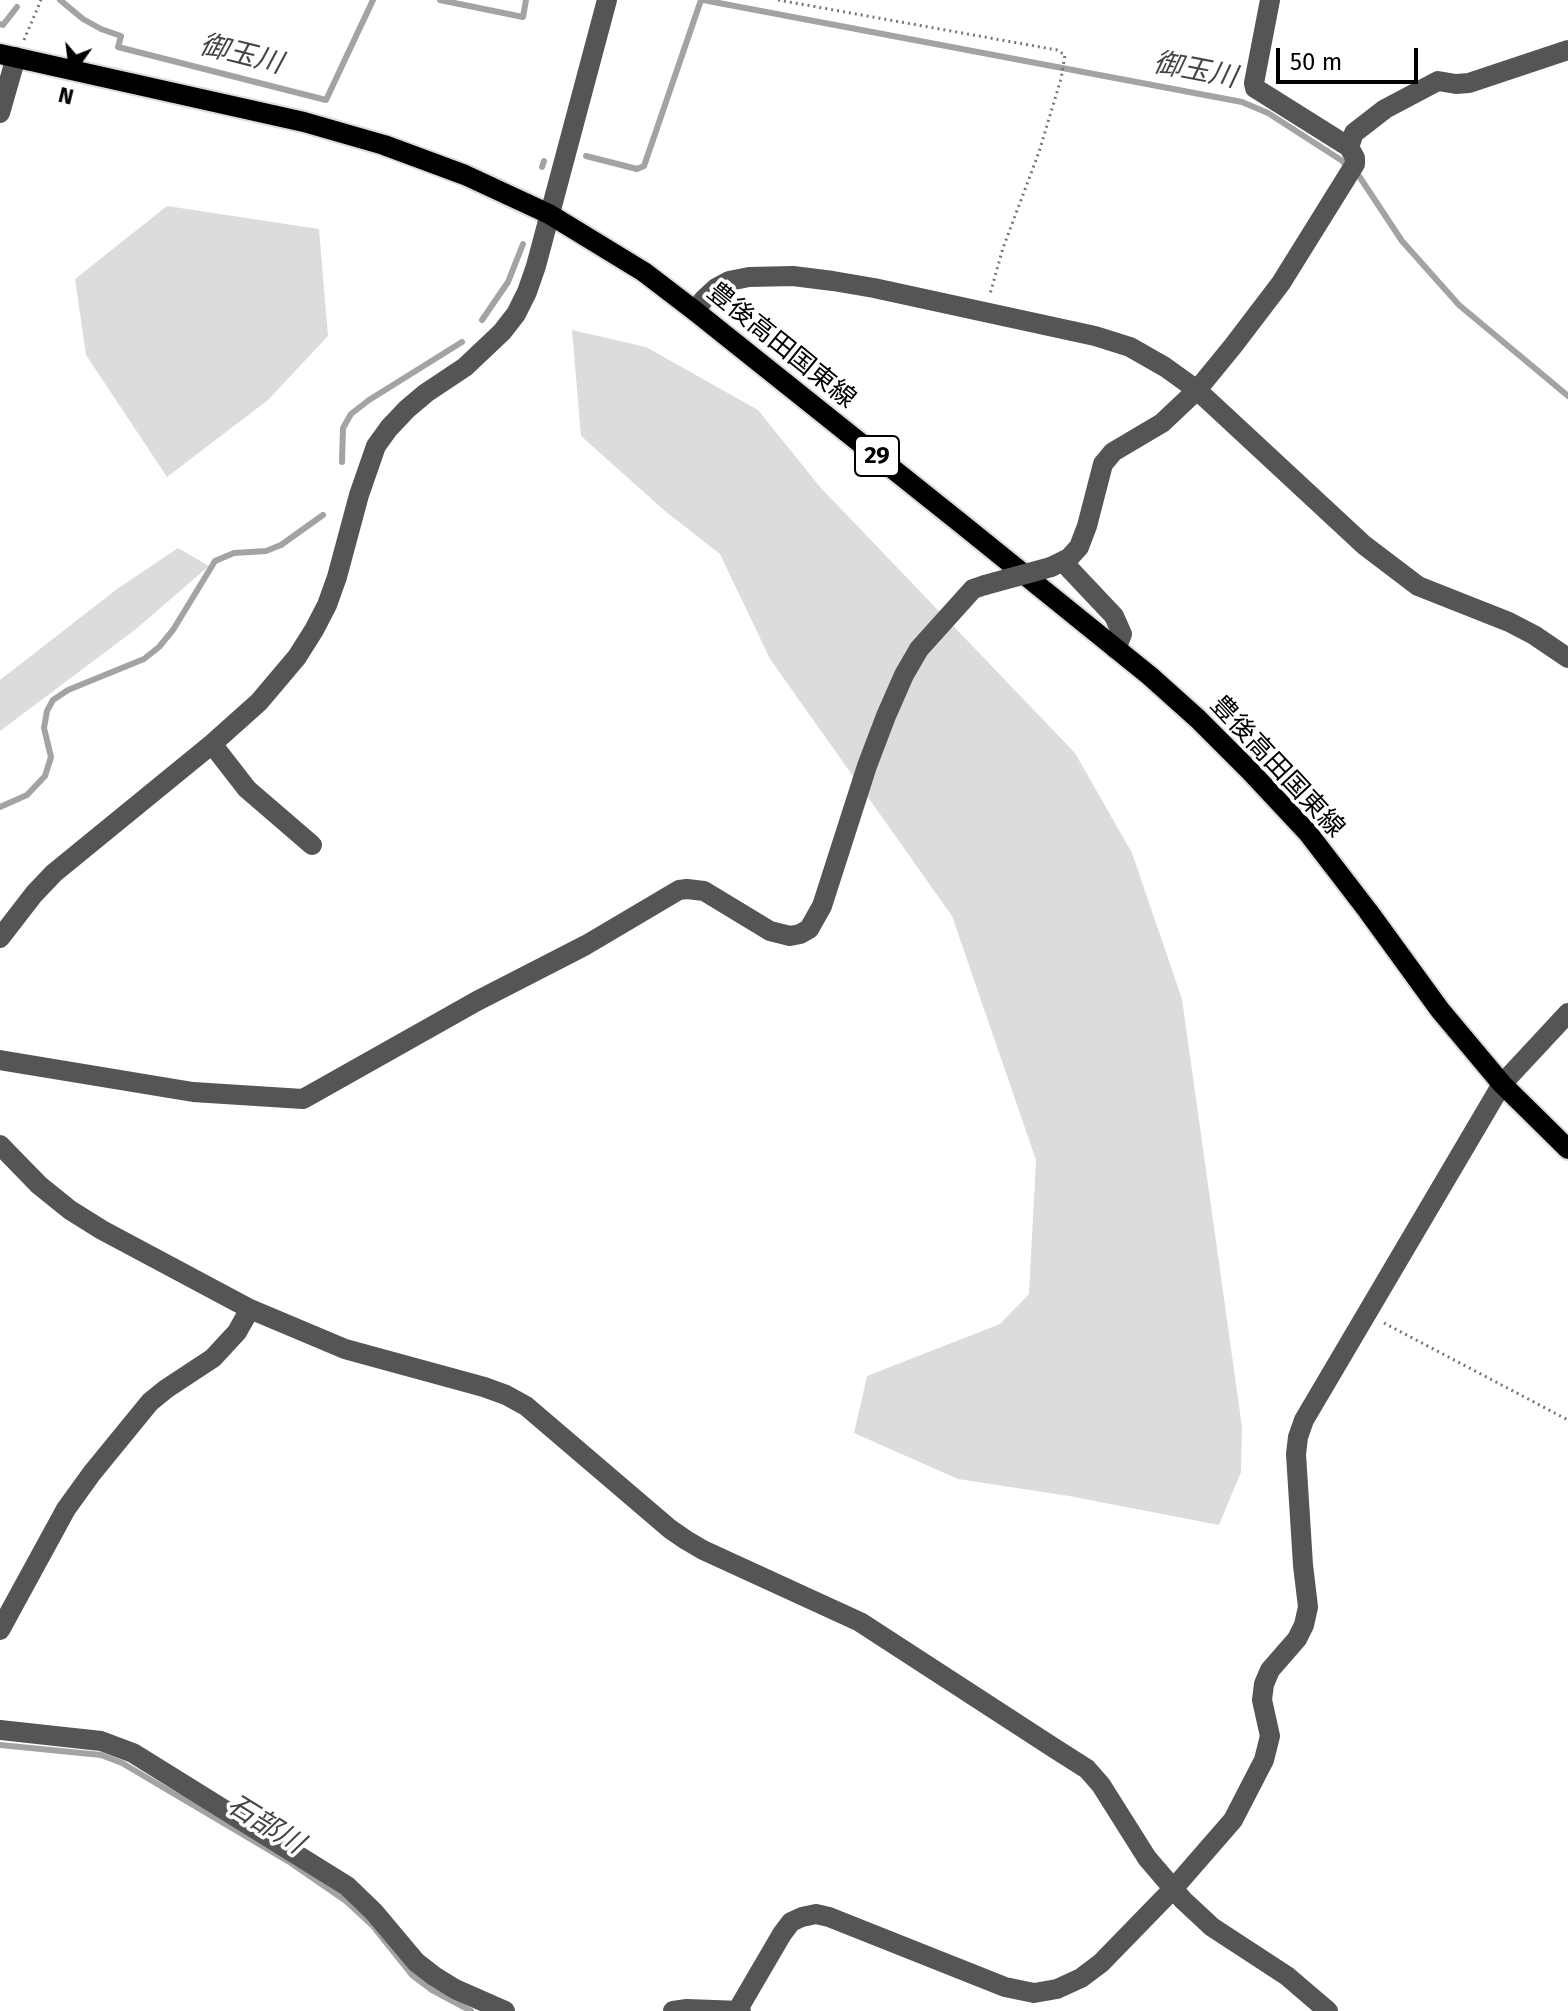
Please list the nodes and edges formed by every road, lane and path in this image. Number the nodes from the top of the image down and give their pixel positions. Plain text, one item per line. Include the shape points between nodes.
1 (41, 0) edge
2 (607, 0) edge
3 (778, 0) edge
4 (1270, 0) edge
5 (1568, 50) edge
6 (8, 56) edge
7 (0, 113) edge
8 (1351, 162) junction
9 (549, 214) junction
10 (695, 311) junction
11 (985, 312) junction
12 (1197, 390) junction
13 (1057, 564) junction
14 (1116, 649) junction
15 (1568, 658) edge
16 (212, 744) junction
17 (312, 845) dead end
18 (0, 938) edge
19 (1568, 1013) edge
20 (0, 1060) edge
21 (1502, 1084) junction
22 (0, 1145) edge
23 (1568, 1149) edge
24 (250, 1309) junction
25 (1367, 1314) junction
26 (1568, 1420) edge
27 (0, 1630) edge
28 (0, 1730) edge
29 (1173, 1889) junction
30 (505, 2011) edge
31 (673, 2011) edge
32 (739, 2011) edge
33 (1328, 2011) edge

1 - 6 path
2 - 9 street
3 - 11 path via 1062,52 1061,79
4 - 8 street via 1255,88
5 - 8 street via 1469,83 1438,81 1385,109 1354,133
6 - 7 street
6 - 9 main road, 豊後高田国東線 / 29 via 384,145
8 - 12 street via 1281,283
9 - 10 main road, 豊後高田国東線 / 29 via 644,272
9 - 16 street via 516,314 486,348 407,409 382,437 366,468 337,577 314,630 259,702
10 - 11 street via 729,281 793,276
10 - 14 main road, 豊後高田国東線 / 29
11 - 12 street via 1130,347
12 - 13 street via 1162,423 1113,452 1103,464 1083,539
12 - 15 street via 1364,545 1418,586 1509,622
13 - 14 street via 1114,616 1122,634
13 - 20 street, bridge via 973,589 919,649 867,766 822,906 800,934 770,931 704,891 679,890 303,1099 193,1092
14 - 21 main road, 豊後高田国東線 / 29 via 1198,719 1308,833
16 - 17 street via 247,789
16 - 18 street via 54,873
19 - 21 street
21 - 23 main road, 豊後高田国東線 / 29
21 - 25 street
22 - 24 street via 70,1210
24 - 27 street via 213,1358 150,1402 92,1473 66,1509
24 - 29 street via 345,1349 484,1387 526,1406 686,1540 860,1622 1087,1769
25 - 26 path
25 - 29 street via 1298,1437 1308,1607 1297,1639 1264,1684 1270,1736 1264,1760 1233,1820
28 - 30 street via 101,1741 133,1753 347,1886 416,1962 455,1989
29 - 32 street via 1081,1978 1034,1993 1005,1987 829,1917 802,1917 782,1934
29 - 33 street via 1212,1927 1287,1976
31 - 32 street

